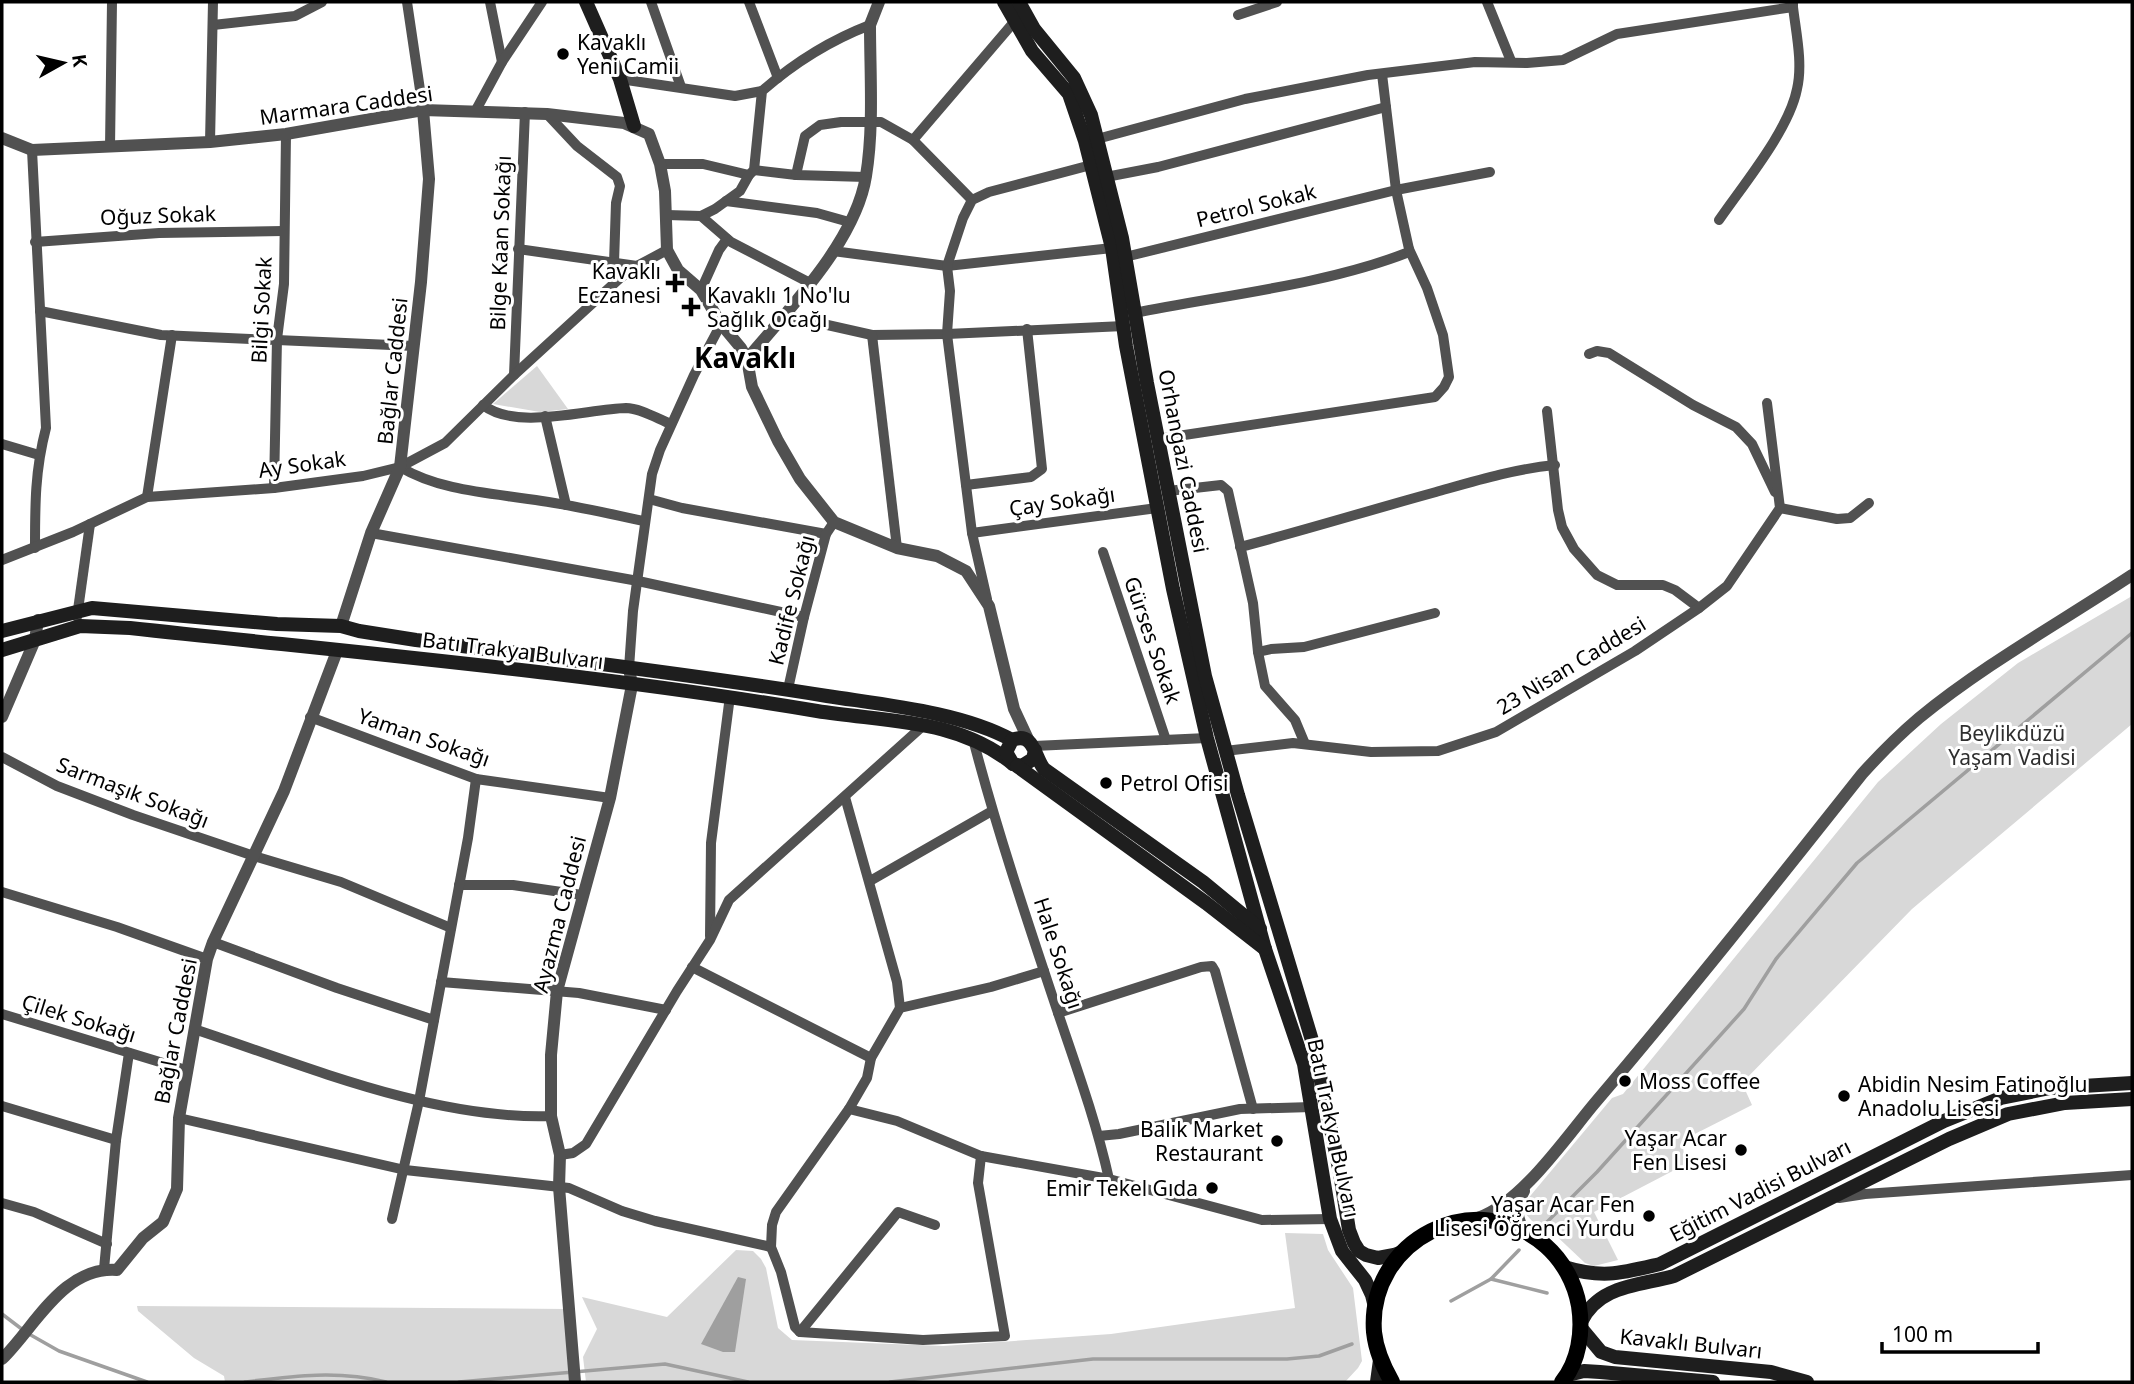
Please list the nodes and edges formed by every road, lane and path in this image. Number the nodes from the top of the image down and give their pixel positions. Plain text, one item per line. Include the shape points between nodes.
1 (112, 2) edge
2 (213, 2) edge
3 (322, 2) edge
4 (407, 2) edge
5 (490, 2) edge
6 (542, 2) edge
7 (586, 2) edge
8 (651, 2) edge
9 (749, 2) edge
10 (880, 2) edge
11 (1004, 2) edge
12 (1019, 2) edge
13 (1277, 2) edge
14 (1487, 2) edge
15 (1793, 4) edge
16 (1238, 15) dead end
17 (1014, 22) junction
18 (213, 25) junction
19 (870, 25) junction
20 (502, 61) junction
21 (1511, 61) junction
22 (1382, 74) junction
23 (778, 78) junction
24 (620, 79) junction
25 (681, 87) junction
26 (762, 91) junction
27 (1386, 107) junction
28 (423, 110) junction
29 (476, 110) junction
30 (525, 112) junction
31 (547, 114) junction
32 (869, 123) junction
33 (634, 126) junction
34 (286, 134) junction
35 (2, 138) edge
36 (1097, 139) junction
37 (914, 140) junction
38 (210, 142) junction
39 (110, 147) junction
40 (32, 150) junction
41 (660, 164) junction
42 (1091, 165) junction
43 (1490, 172) dead end
44 (752, 173) junction
45 (796, 175) junction
46 (866, 177) junction
47 (1106, 177) junction
48 (1396, 190) junction
49 (971, 200) junction
50 (726, 201) junction
51 (667, 215) junction
52 (701, 216) junction
53 (1719, 220) dead end
54 (849, 222) junction
55 (283, 231) junction
56 (727, 239) junction
57 (35, 242) junction
58 (1112, 248) junction
59 (518, 249) junction
60 (1409, 249) junction
61 (667, 250) junction
62 (832, 251) junction
63 (1125, 257) junction
64 (614, 263) junction
65 (637, 266) junction
66 (947, 266) junction
67 (810, 283) junction
68 (701, 290) junction
69 (40, 311) junction
70 (1134, 313) junction
71 (783, 315) junction
72 (721, 324) junction
73 (1124, 326) junction
74 (1027, 329) junction
75 (947, 334) junction
76 (172, 335) junction
77 (872, 335) junction
78 (277, 339) junction
79 (414, 346) junction
80 (1589, 354) dead end
81 (747, 359) junction
82 (514, 375) junction
83 (1767, 403) dead end
84 (483, 405) junction
85 (1547, 411) dead end
86 (545, 416) junction
87 (671, 424) junction
88 (1158, 439) junction
89 (2, 444) edge
90 (39, 455) junction
91 (1555, 465) junction
92 (400, 467) junction
93 (966, 485) junction
94 (274, 488) junction
95 (1168, 491) junction
96 (147, 497) junction
97 (649, 499) junction
98 (1869, 503) dead end
99 (1779, 504) junction
100 (566, 505) junction
101 (1157, 508) junction
102 (644, 521) junction
103 (834, 522) junction
104 (90, 524) junction
105 (371, 533) junction
106 (972, 533) junction
107 (826, 534) junction
108 (1240, 547) junction
109 (35, 548) junction
110 (897, 548) junction
111 (1103, 552) dead end
112 (2, 560) edge
113 (2132, 575) edge
114 (638, 582) junction
115 (989, 606) junction
116 (1699, 608) junction
117 (78, 611) junction
118 (1435, 613) dead end
119 (804, 617) junction
120 (38, 620) junction
121 (341, 626) junction
122 (75, 628) junction
123 (2, 631) edge
124 (35, 640) junction
125 (2, 650) edge
126 (337, 650) junction
127 (1258, 652) junction
128 (629, 668) junction
129 (632, 685) junction
130 (788, 689) junction
131 (730, 696) junction
132 (2, 717) edge
133 (310, 717) junction
134 (925, 724) junction
135 (973, 738) junction
136 (1207, 738) junction
137 (1166, 740) junction
138 (1025, 743) junction
139 (1305, 744) junction
140 (1225, 751) junction
141 (2, 757) edge
142 (1015, 765) junction
143 (476, 779) junction
144 (845, 797) junction
145 (610, 798) junction
146 (992, 811) junction
147 (254, 856) junction
148 (1246, 880) junction
149 (870, 881) junction
150 (459, 885) junction
151 (2, 892) edge
152 (1217, 894) junction
153 (582, 895) junction
154 (451, 928) junction
155 (1259, 929) junction
156 (710, 940) junction
157 (213, 942) junction
158 (1282, 943) junction
159 (1265, 949) junction
160 (207, 959) junction
161 (692, 967) junction
162 (1044, 971) junction
163 (441, 982) junction
164 (557, 991) junction
165 (900, 1008) junction
166 (666, 1010) junction
167 (1058, 1013) junction
168 (2, 1014) edge
169 (434, 1020) junction
170 (194, 1029) junction
171 (129, 1053) junction
172 (871, 1058) junction
173 (186, 1070) junction
174 (2132, 1083) edge
175 (2132, 1099) edge
176 (419, 1101) junction
177 (2, 1106) edge
178 (1312, 1107) junction
179 (849, 1109) junction
180 (1253, 1109) junction
181 (551, 1116) junction
182 (179, 1118) junction
183 (1098, 1136) junction
184 (116, 1140) junction
185 (560, 1155) junction
186 (981, 1156) junction
187 (1541, 1168) junction
188 (405, 1170) junction
189 (2132, 1175) edge
190 (1109, 1179) junction
191 (559, 1187) junction
192 (1832, 1199) junction
193 (2, 1203) edge
194 (392, 1219) dead end
195 (1330, 1219) junction
196 (1474, 1220) junction
197 (935, 1225) dead end
198 (1524, 1231) junction
199 (107, 1244) junction
200 (771, 1247) junction
201 (1402, 1252) junction
202 (1564, 1267) junction
203 (104, 1269) junction
204 (1375, 1307) junction
205 (1581, 1325) junction
206 (800, 1332) junction
207 (2, 1359) edge
208 (1380, 1360) junction
209 (1564, 1380) edge
210 (575, 1382) edge
211 (1377, 1382) edge
212 (1392, 1382) edge
213 (1713, 1382) edge
214 (1807, 1382) edge

1 - 39 street
2 - 18 street
3 - 18 street via 295,16
4 - 28 street
5 - 20 street
6 - 20 street
7 - 24 main road
8 - 25 street
9 - 23 street
10 - 19 street
11 - 17 main road, Orhangazi Caddesi
12 - 36 main road, Orhangazi Caddesi via 1080,88
13 - 16 street
14 - 21 street
15 - 21 street via 1617,34 1563,60
15 - 53 street via 1798,89 1787,116
17 - 37 street
17 - 42 main road, Orhangazi Caddesi via 1069,94
18 - 38 street
19 - 23 street via 841,36
19 - 32 street
20 - 29 street
21 - 22 street
22 - 27 street
22 - 36 street via 1245,99
23 - 26 street
24 - 25 street
24 - 33 main road
25 - 26 street via 734,96
26 - 44 street
27 - 47 street
27 - 48 street
28 - 29 street, Marmara Caddesi
28 - 34 street, Marmara Caddesi
28 - 79 street, Bağlar Caddesi via 429,179
29 - 30 street, Marmara Caddesi
30 - 31 street, Marmara Caddesi
30 - 59 street, Bilge Kaan Sokağı
31 - 33 street, Marmara Caddesi
31 - 64 street via 577,146 617,177 621,186 616,202
32 - 37 street via 881,122
32 - 45 street via 820,125 805,136
32 - 46 street
33 - 41 street via 649,134
34 - 38 street, Marmara Caddesi
34 - 55 street, Bilgi Sokak
35 - 40 street, Marmara Caddesi
36 - 47 main road, Orhangazi Caddesi
37 - 49 street
38 - 39 street, Marmara Caddesi
39 - 40 street, Marmara Caddesi
40 - 57 street
41 - 44 street via 703,164
41 - 51 street
42 - 49 street
42 - 58 main road, Orhangazi Caddesi
43 - 48 street, Petrol Sokak
44 - 45 street
44 - 50 street
45 - 46 street
46 - 54 street
47 - 63 main road, Orhangazi Caddesi
48 - 60 street
48 - 63 street, Petrol Sokak
49 - 66 street
50 - 52 street
50 - 54 street
51 - 52 street
51 - 61 street
52 - 56 street
54 - 62 street
55 - 57 street, Oğuz Sokak
55 - 78 street, Bilgi Sokak via 284,284
56 - 67 street
56 - 68 street
57 - 69 street
58 - 66 street
58 - 73 main road, Orhangazi Caddesi
59 - 64 street
59 - 82 street, Bilge Kaan Sokağı
60 - 70 street via 1388,260 1307,281
60 - 88 street via 1443,335 1449,377 1434,397
61 - 65 street, Ay Sokak
61 - 68 street via 678,270
62 - 66 street
62 - 67 street
63 - 70 main road, Orhangazi Caddesi
64 - 65 street
65 - 82 street, Ay Sokak
66 - 75 street
67 - 71 street
68 - 72 street
69 - 76 street
69 - 90 street via 46,428
70 - 88 main road, Orhangazi Caddesi
71 - 77 street
71 - 81 street
72 - 81 street
72 - 87 street
73 - 74 street
73 - 101 main road, Orhangazi Caddesi
74 - 75 street
74 - 93 street via 1042,469 1031,477
75 - 77 street
75 - 93 street
76 - 78 street
76 - 96 street
77 - 110 street
78 - 79 street
78 - 94 street, Bilgi Sokak
79 - 92 street, Bağlar Caddesi
80 - 99 street via 1609,353 1736,427 1752,444
81 - 103 street via 752,387 778,442
82 - 84 street, Ay Sokak
83 - 99 street
84 - 86 street via 509,416
84 - 92 street, Ay Sokak via 445,443
85 - 91 street
86 - 87 street via 629,407
86 - 100 street
87 - 97 street via 652,474
88 - 95 main road, Orhangazi Caddesi
89 - 90 street
90 - 109 street
91 - 108 street via 1525,468
91 - 116 street via 1562,527 1597,575 1617,585 1663,585
92 - 94 street, Ay Sokak
92 - 100 street via 436,484
92 - 105 street, Bağlar Caddesi
93 - 106 street
94 - 96 street, Ay Sokak
95 - 108 street via 1221,485 1228,491
95 - 140 main road, Orhangazi Caddesi
96 - 104 street, Ay Sokak
97 - 102 street
97 - 107 street
98 - 99 street via 1850,518 1837,519
99 - 116 street, 23 Nisan Caddesi via 1727,586
100 - 102 street
101 - 106 street, Çay Sokağı
101 - 136 main road, Orhangazi Caddesi
102 - 114 street
103 - 107 street, Kadife Sokağı
103 - 110 street
104 - 109 street, Ay Sokak
104 - 117 street
105 - 114 street
105 - 121 street, Bağlar Caddesi
106 - 115 street
107 - 119 street, Kadife Sokağı
108 - 127 street
109 - 112 street, Ay Sokak
110 - 115 street via 937,555 966,571
111 - 137 street, Gürses Sokak
113 - 187 street via 1918,718 1861,774
114 - 119 street
114 - 128 street
115 - 138 street
116 - 139 street, 23 Nisan Caddesi via 1496,732 1438,751 1371,752
117 - 120 main road, Batı Trakya Bulvarı
117 - 121 main road, Batı Trakya Bulvarı via 92,608
117 - 122 street
118 - 127 street via 1304,647
119 - 130 street, Kadife Sokağı
120 - 123 main road, Batı Trakya Bulvarı
120 - 124 street
121 - 126 main road via 330,629 326,636 327,644
121 - 128 main road, Batı Trakya Bulvarı
122 - 124 main road, Batı Trakya Bulvarı
122 - 126 main road, Batı Trakya Bulvarı via 130,628
124 - 125 main road, Batı Trakya Bulvarı
124 - 132 street
126 - 129 main road, Batı Trakya Bulvarı
126 - 133 street, Bağlar Caddesi
127 - 139 street via 1265,686 1294,720
128 - 129 street, Ayazma Caddesi
128 - 130 main road, Batı Trakya Bulvarı
129 - 131 main road, Batı Trakya Bulvarı
129 - 145 street, Ayazma Caddesi
130 - 138 main road, Batı Trakya Bulvarı via 912,709
131 - 134 main road, Batı Trakya Bulvarı
131 - 156 street via 711,843
133 - 143 street, Yaman Sokağı
133 - 147 street, Bağlar Caddesi via 284,791
134 - 135 main road, Batı Trakya Bulvarı
134 - 144 street
135 - 142 main road, Batı Trakya Bulvarı
135 - 146 street, Hale Sokağı
136 - 137 street
136 - 148 main road, Orhangazi Caddesi
137 - 138 street
138 - 142 main road via 1030,762
138 - 142 main road via 1006,752
138 - 152 main road, Batı Trakya Bulvarı via 1044,769
139 - 140 street, 23 Nisan Caddesi
140 - 158 main road, Orhangazi Caddesi
141 - 147 street, Sarmaşık Sokağı via 57,786
142 - 159 main road, Batı Trakya Bulvarı
143 - 145 street, Yaman Sokağı
143 - 150 street
144 - 149 street
144 - 156 street via 729,900
145 - 153 street, Ayazma Caddesi
146 - 149 street
146 - 162 street, Hale Sokağı
147 - 154 street, Sarmaşık Sokağı via 341,881
147 - 157 street, Bağlar Caddesi
148 - 152 main road via 1241,896
148 - 155 main road, Orhangazi Caddesi
149 - 165 street
150 - 153 street via 513,885
150 - 154 street
151 - 160 street
152 - 155 main road, Batı Trakya Bulvarı
153 - 164 street, Ayazma Caddesi
154 - 163 street
155 - 158 main road, Batı Trakya Bulvarı
155 - 159 main road, Batı Trakya Bulvarı
156 - 161 street
157 - 160 street, Bağlar Caddesi
157 - 169 street
158 - 159 main road
158 - 201 main road, Batı Trakya Bulvarı via 1314,1047 1354,1243 1373,1257
159 - 178 main road, Batı Trakya Bulvarı via 1304,1064
160 - 170 street, Bağlar Caddesi
161 - 166 street
161 - 172 street
162 - 165 street
162 - 167 street, Hale Sokağı
163 - 164 street
163 - 169 street
164 - 166 street
164 - 181 street, Ayazma Caddesi
165 - 172 street
166 - 185 street via 586,1144
167 - 180 street via 1212,966
167 - 183 street, Hale Sokağı
168 - 171 street, Çilek Sokağı
169 - 176 street
170 - 173 street, Bağlar Caddesi
170 - 176 street
171 - 173 street, Çilek Sokağı
171 - 184 street
172 - 179 street via 867,1078
173 - 182 street, Bağlar Caddesi
174 - 202 main road, Eğitim Vadisi Bulvarı via 2050,1088 2001,1098 1944,1121 1660,1264 1599,1275
175 - 192 main road, Eğitim Vadisi Bulvarı via 2065,1102 2008,1114
176 - 181 street via 517,1117
176 - 188 street
177 - 184 street
178 - 180 street
178 - 195 main road, Batı Trakya Bulvarı
179 - 186 street via 897,1121
179 - 200 street via 776,1212
180 - 183 street
181 - 185 street, Ayazma Caddesi
182 - 188 street
182 - 203 street, Bağlar Caddesi via 177,1189 163,1222 117,1270
183 - 190 street, Hale Sokağı
184 - 199 street
185 - 191 street, Ayazma Caddesi
186 - 190 street
186 - 206 street via 978,1183 1005,1336 923,1340
187 - 196 street via 1503,1206
187 - 198 street via 1517,1204 1518,1222
188 - 191 street
188 - 194 street
189 - 192 street
190 - 195 street via 1262,1220
191 - 200 street via 655,1222
191 - 210 street, Ayazma Caddesi
192 - 205 main road, Eğitim Vadisi Bulvarı via 1674,1276 1600,1297 1591,1304
193 - 199 street
195 - 204 main road, Batı Trakya Bulvarı via 1342,1251 1365,1280
196 - 198 main road
196 - 201 main road via 1434,1229
197 - 206 street via 898,1212
198 - 202 main road
199 - 203 street
200 - 206 street
201 - 204 main road via 1380,1287
202 - 205 main road via 1574,1287
203 - 207 street, Bağlar Caddesi via 75,1280
204 - 208 main road via 1374,1334
205 - 209 main road
205 - 214 main road, Kavaklı Bulvarı via 1601,1352 1615,1357 1771,1372
208 - 211 main road
208 - 212 main road
209 - 213 main road, Kavaklı Bulvarı via 1584,1371

